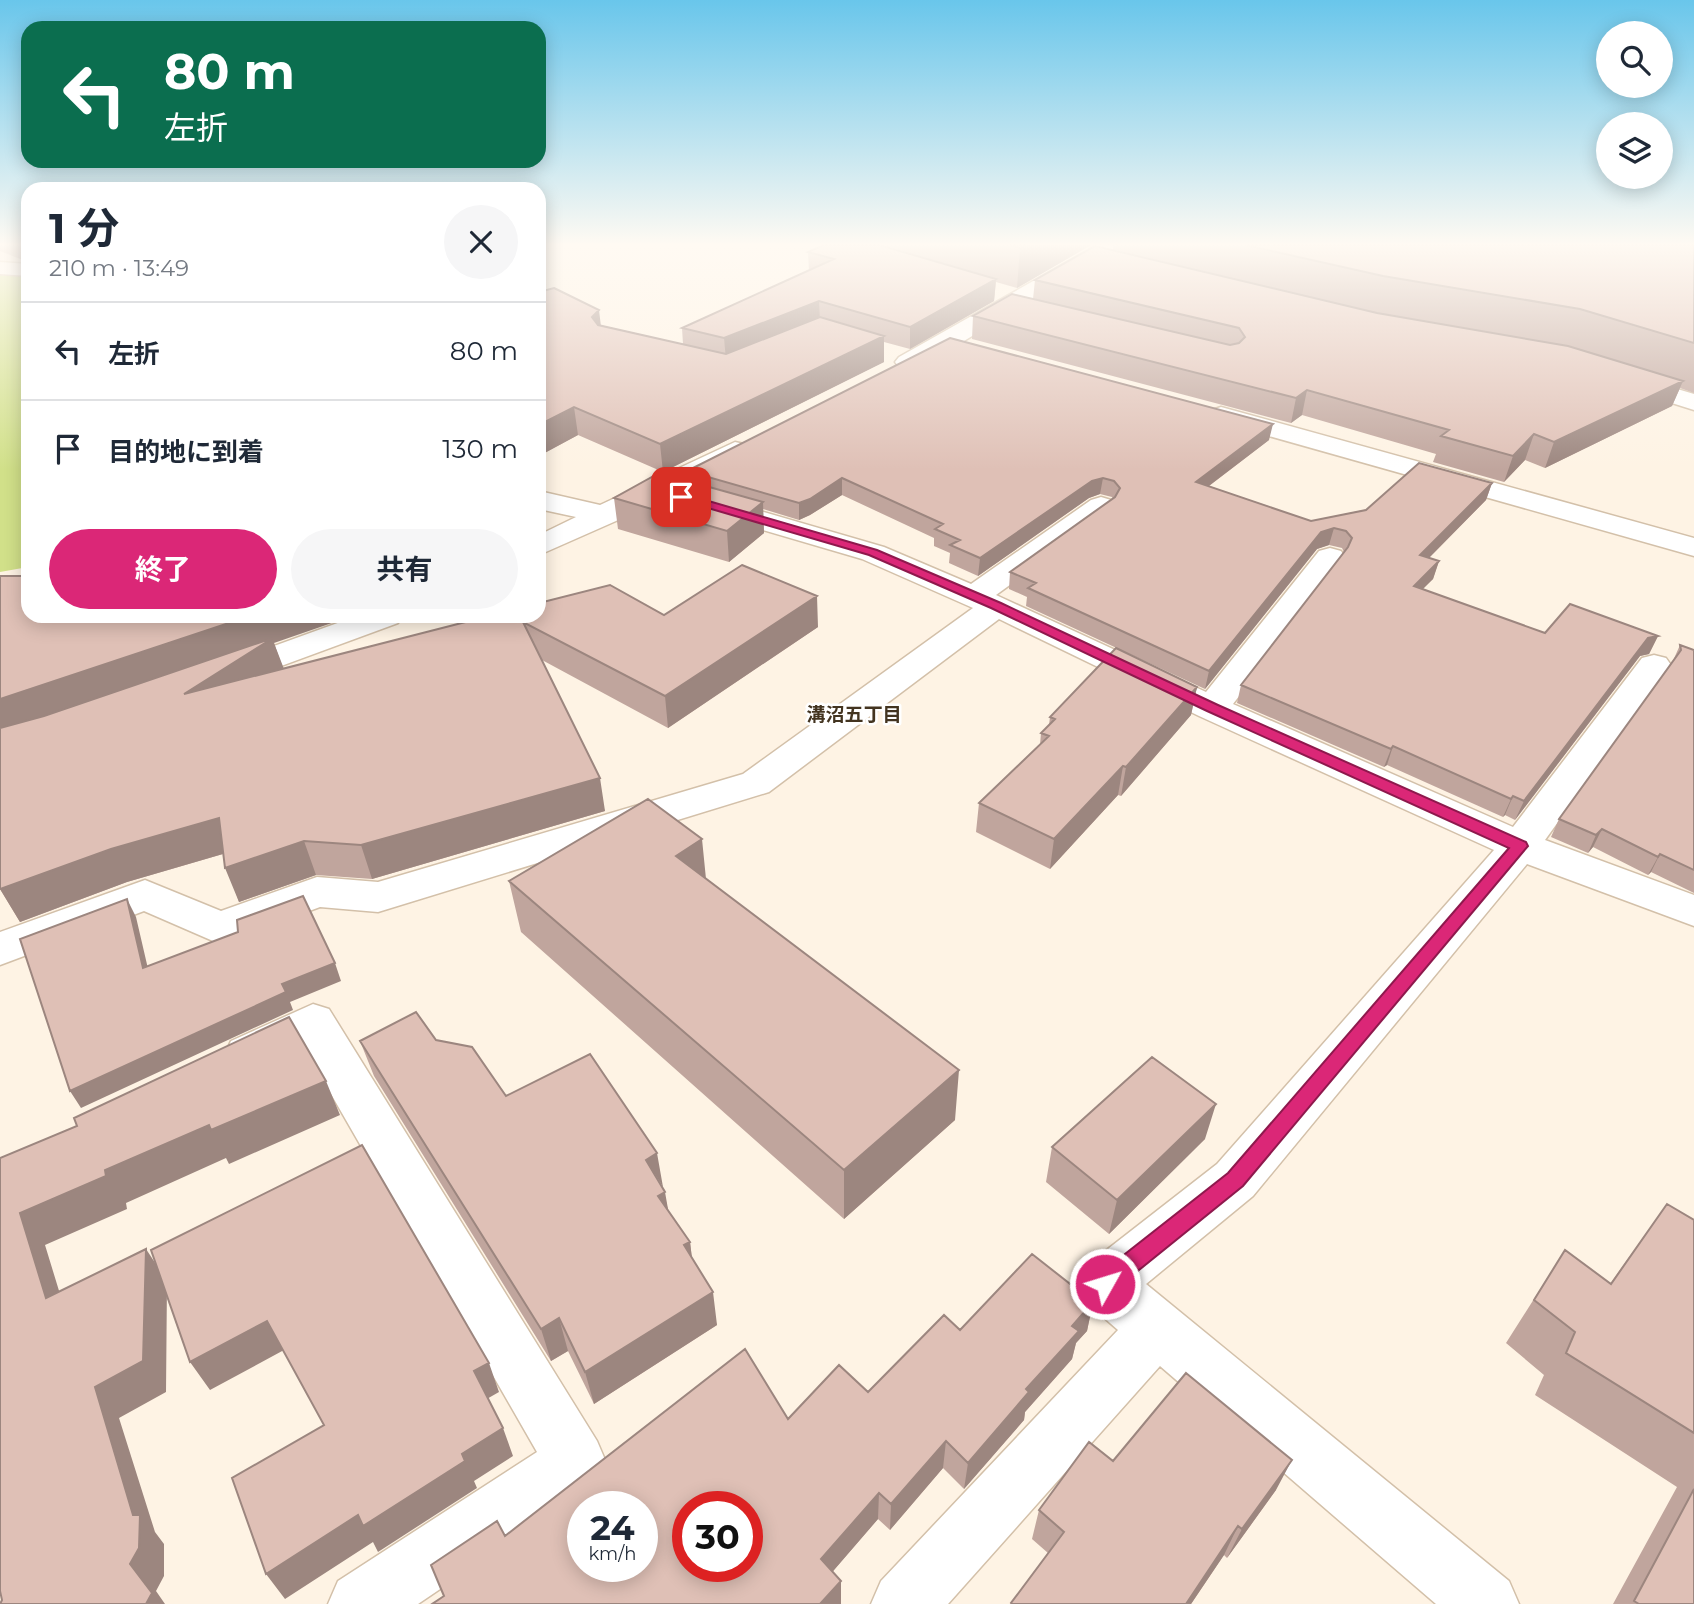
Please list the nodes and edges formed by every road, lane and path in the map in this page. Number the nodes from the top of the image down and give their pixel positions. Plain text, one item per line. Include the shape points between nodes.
1 (982, 320) edge
2 (946, 342) junction
3 (973, 349) edge
4 (886, 362) edge
5 (1603, 373) edge
6 (1694, 402) edge
7 (1195, 409) edge
8 (752, 441) edge
9 (657, 490) junction
10 (546, 502) edge
11 (1101, 506) edge
12 (606, 515) junction
13 (546, 543) edge
14 (1694, 547) edge
15 (1330, 556) dead end
16 (985, 601) junction
17 (356, 623) edge
18 (1654, 665) dead end
19 (198, 685) edge
20 (1212, 708) junction
21 (1520, 846) junction
22 (1694, 911) edge
23 (0, 949) edge
24 (200, 1077) edge
25 (1157, 1328) junction
26 (361, 1604) edge
27 (904, 1604) edge
28 (1486, 1604) edge

1 - 2 street
2 - 3 street
2 - 4 street via 911,360
5 - 6 street
7 - 14 street
8 - 9 street
9 - 12 street
9 - 16 street via 873,553
10 - 12 street
11 - 16 street
12 - 13 street
15 - 20 street
16 - 20 street
16 - 23 street via 756,783 378,897 317,892 220,928 145,895
17 - 19 street
18 - 21 street
20 - 21 street
21 - 22 street
21 - 25 street via 1235,1180 1105,1284
24 - 26 street via 313,1023 576,1462
25 - 27 street
25 - 28 street

